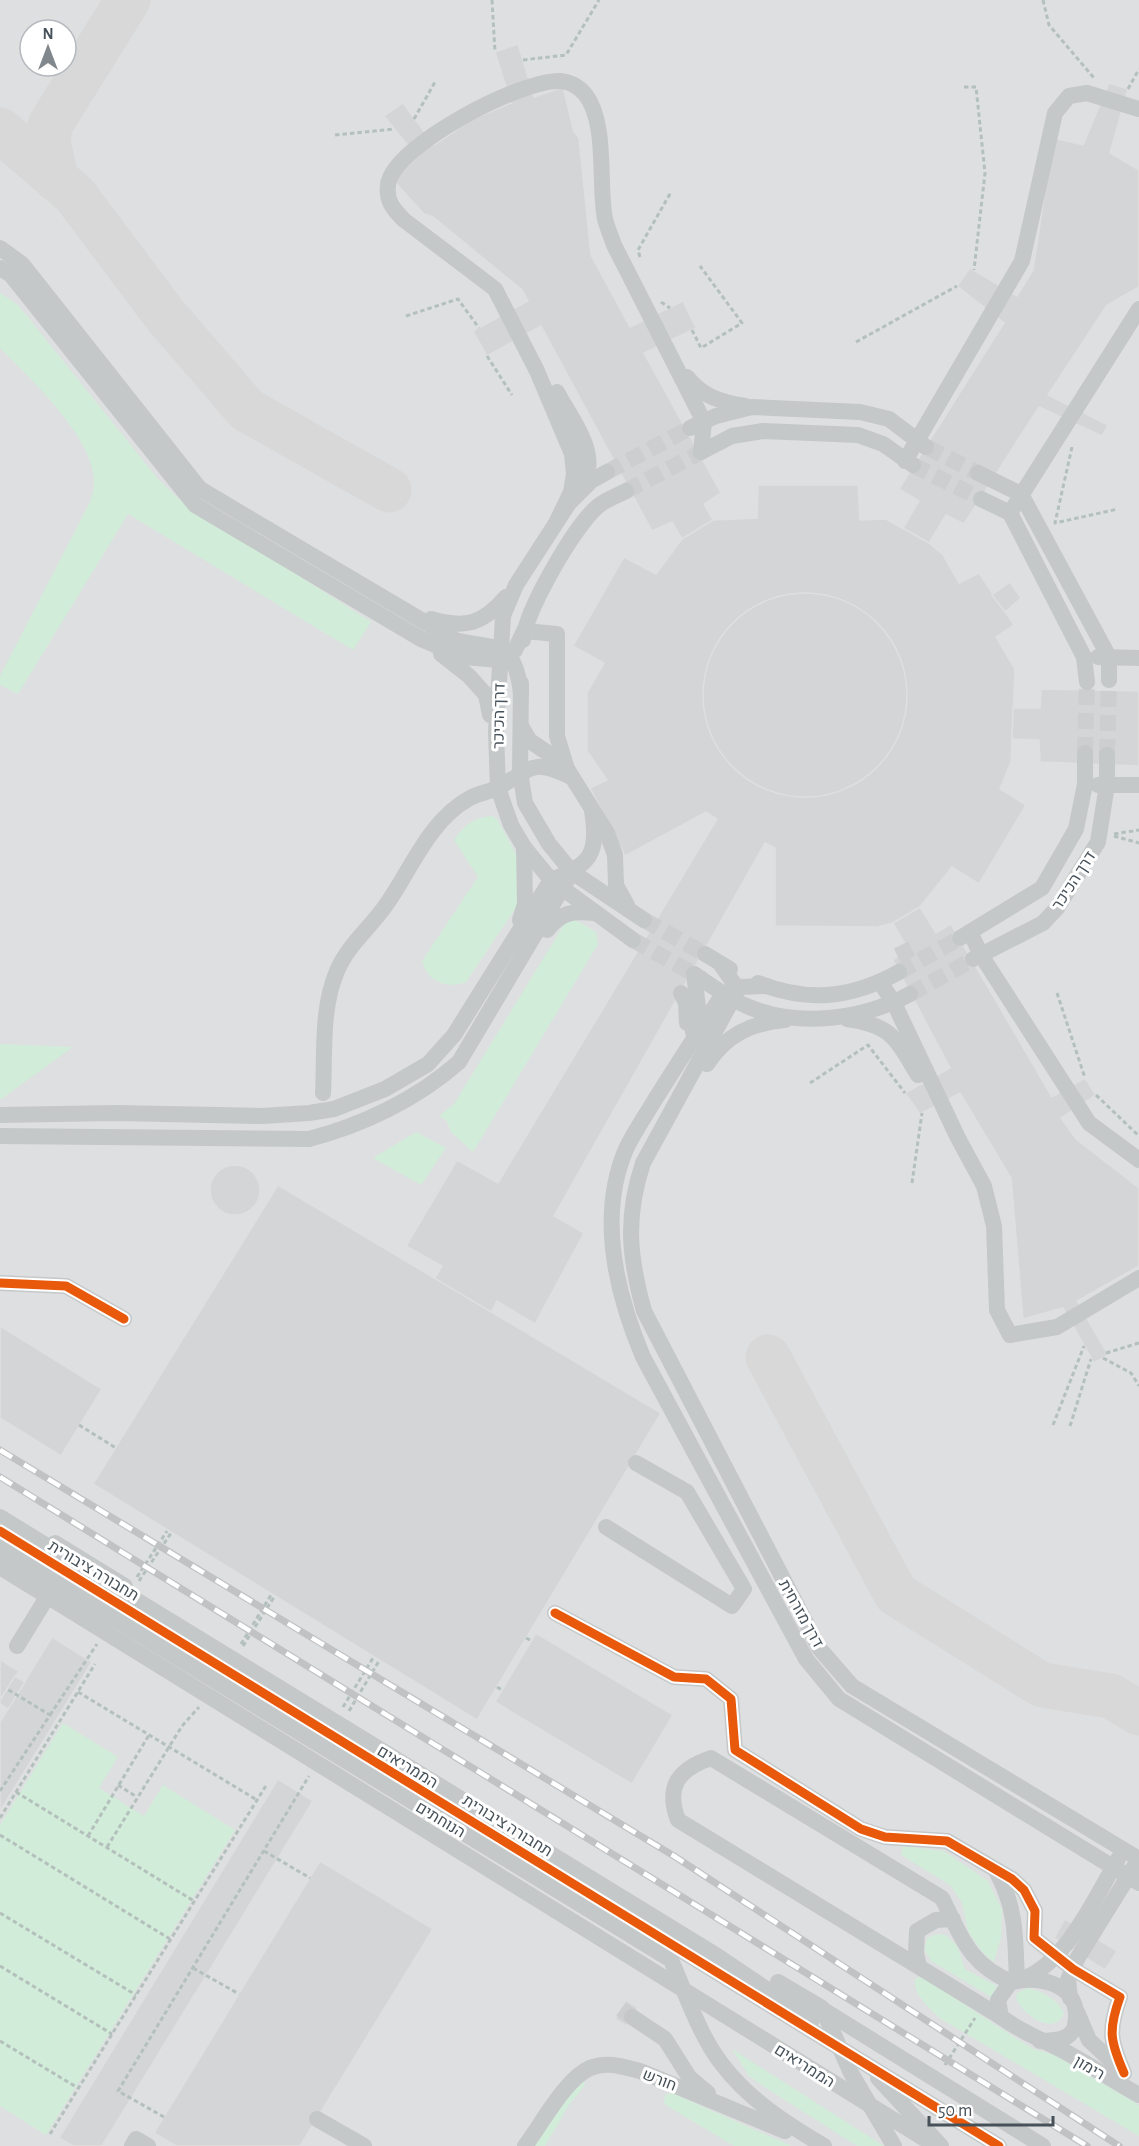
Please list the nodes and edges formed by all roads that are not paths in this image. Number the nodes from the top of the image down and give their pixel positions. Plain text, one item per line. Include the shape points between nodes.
1 (1139, 109) edge
2 (0, 248) edge
3 (0, 268) edge
4 (1139, 309) edge
5 (676, 362) junction
6 (537, 371) junction
7 (752, 407) junction
8 (697, 425) junction
9 (923, 445) junction
10 (608, 472) tunnel mouth
11 (978, 472) tunnel mouth
12 (626, 491) tunnel mouth
13 (580, 492) junction
14 (1021, 494) junction
15 (981, 499) tunnel mouth
16 (1010, 513) junction
17 (557, 521) junction
18 (516, 585) junction
19 (404, 610) junction
20 (524, 631) junction
21 (421, 639) junction
22 (503, 655) junction
23 (1084, 657) junction
24 (1109, 657) junction
25 (1139, 658) edge
26 (1110, 680) tunnel mouth
27 (1087, 682) tunnel mouth
28 (521, 694) junction
29 (520, 725) junction
30 (496, 732) junction
31 (1085, 753) tunnel mouth
32 (1107, 755) tunnel mouth
33 (520, 772) junction
34 (569, 776) junction
35 (1085, 784) junction
36 (1139, 784) edge
37 (1107, 785) junction
38 (498, 788) junction
39 (525, 803) junction
40 (592, 812) junction
41 (524, 847) junction
42 (572, 872) junction
43 (557, 885) junction
44 (630, 909) junction
45 (594, 913) junction
46 (644, 920) tunnel mouth
47 (633, 940) tunnel mouth
48 (507, 951) junction
49 (705, 954) tunnel mouth
50 (977, 957) junction
51 (721, 965) junction
52 (899, 972) tunnel mouth
53 (880, 982) junction
54 (766, 986) junction
55 (681, 993) dead end
56 (731, 994) junction
57 (910, 994) tunnel mouth
58 (894, 1003) junction
59 (489, 1015) junction
60 (828, 1017) junction
61 (798, 1018) junction
62 (671, 1075) junction
63 (323, 1093) dead end
64 (0, 1115) edge
65 (0, 1136) edge
66 (958, 1138) junction
67 (1139, 1160) edge
68 (643, 1163) junction
69 (1139, 1278) edge
70 (0, 1283) edge
71 (124, 1320) dead end
72 (721, 1458) junction
73 (636, 1463) dead end
74 (704, 1469) junction
75 (687, 1492) junction
76 (0, 1510) edge
77 (0, 1517) edge
78 (606, 1527) dead end
79 (0, 1531) edge
80 (0, 1549) edge
81 (0, 1568) edge
82 (55, 1583) junction
83 (555, 1613) dead end
84 (17, 1646) dead end
85 (334, 1728) junction
86 (1124, 1850) junction
87 (1139, 1859) edge
88 (1113, 1868) junction
89 (996, 1870) junction
90 (1133, 1880) edge
91 (952, 1919) junction
92 (1079, 1938) junction
93 (1055, 1957) junction
94 (671, 1960) junction
95 (919, 1966) junction
96 (1073, 1969) junction
97 (1017, 1980) junction
98 (1073, 2004) junction
99 (822, 2008) junction
100 (632, 2017) tunnel mouth
101 (1001, 2017) junction
102 (1040, 2041) junction
103 (1124, 2073) junction
104 (1139, 2085) edge
105 (1139, 2095) edge
106 (724, 2105) junction
107 (317, 2119) dead end
108 (132, 2146) edge
109 (148, 2146) edge
110 (364, 2146) edge
111 (525, 2146) edge
112 (823, 2146) edge
113 (894, 2146) edge
114 (939, 2146) edge
115 (999, 2146) edge
116 (1043, 2146) edge

1 - 9 street via 1087,93 1069,96 1055,113 1022,261
2 - 19 street via 22,264 200,489
3 - 21 street via 11,275 195,505
4 - 14 street
5 - 6 street via 614,245 605,220 596,118 585,95 561,81 492,101 442,128 395,167 387,183 391,207 404,220 495,289
5 - 7 street via 708,396
5 - 8 street
6 - 13 street via 557,391 585,443 590,474
6 - 17 street via 572,454 571,492
7 - 8 street
7 - 9 street via 860,412 889,419
8 - 9 street via 701,452 732,436 763,431 858,435 882,444 909,463
10 - 13 street, דרך הכיכר
11 - 14 street
12 - 20 street, דרך הכיכר via 597,506 577,532 530,610
13 - 17 street, דרך הכיכר
14 - 16 street
14 - 24 street
15 - 16 street
16 - 23 street
17 - 18 street, דרך הכיכר
18 - 19 street via 492,613 466,624 450,625
18 - 22 street, דרך הכיכר via 504,616
19 - 22 street via 455,640
20 - 22 street via 515,650
20 - 28 street, דרך הכיכר
20 - 34 street via 557,634 557,736
21 - 22 street via 464,657
21 - 30 street via 469,676 486,695
22 - 28 street via 518,669
22 - 30 street, דרך הכיכר
23 - 24 street
23 - 27 street
24 - 25 street
24 - 26 street
28 - 29 street, דרך הכיכר
29 - 33 street, דרך הכיכר
29 - 34 street via 530,741 559,759
30 - 38 street, דרך הכיכר
31 - 35 street, דרך הכיכר
32 - 37 street, דרך הכיכר
33 - 34 street via 540,766
33 - 38 street
33 - 39 street, דרך הכיכר
34 - 40 street
35 - 37 street
35 - 50 street, דרך הכיכר via 1076,828 1042,888 965,935
36 - 37 street
37 - 50 street, דרך הכיכר via 1098,842 1058,908 1043,923
38 - 39 street
38 - 41 street, דרך הכיכר via 511,825
38 - 63 street via 469,799 444,818 385,906 351,946 327,1001
39 - 42 street, דרך הכיכר via 549,844
40 - 42 street via 596,836 593,850
40 - 44 street via 607,833 615,855 616,885
41 - 43 street, דרך הכיכר
41 - 48 street via 525,904
42 - 43 street
42 - 44 street, דרך הכיכר
43 - 45 street, דרך הכיכר
43 - 48 street
43 - 59 street
44 - 46 street, דרך הכיכר
45 - 47 street, דרך הכיכר
45 - 59 street via 576,912 557,918
48 - 64 street via 454,1035 428,1064 385,1089 334,1109 262,1116
49 - 51 street
50 - 67 street via 1089,1123
51 - 54 street
51 - 56 street
52 - 53 street
53 - 54 street via 848,994 786,993
53 - 58 street
54 - 56 street
55 - 62 street via 688,1019
56 - 61 street via 751,1008
56 - 62 street
56 - 62 street via 694,974 698,1007 693,1033
56 - 68 street
57 - 58 street
58 - 60 street via 859,1014
58 - 66 street
59 - 65 street via 459,1062 433,1084 333,1133 309,1139
60 - 61 street
60 - 66 street via 879,1025 890,1032
61 - 68 street via 748,1028 718,1048
62 - 74 street via 626,1150 617,1180 612,1250 617,1286 643,1357
66 - 69 street via 984,1186 994,1226 997,1310 1010,1335 1057,1327
68 - 72 street, דרך מזרחית via 635,1185 630,1222 631,1267 644,1311
70 - 71 street via 66,1286
72 - 74 street
72 - 86 street, דרך מזרחית via 819,1648 852,1686
73 - 75 street
74 - 75 street via 694,1476
74 - 88 street via 806,1659 839,1699
75 - 78 street via 744,1589 732,1606
76 - 99 street
77 - 85 street, הממריאים
79 - 85 street, תחבורה ציבורית via 228,1671
80 - 82 street, הנוחתים
81 - 114 street, הממריאים
82 - 84 street
82 - 94 street, הנוחתים
83 - 89 street via 674,1677 706,1679 731,1699 735,1750 861,1829 885,1837 947,1841
85 - 114 street, הממריאים via 790,2003 854,2052
85 - 115 street, תחבורה ציבורית
86 - 87 street, דרך מזרחית
86 - 88 street
87 - 90 street
88 - 90 street
88 - 92 street
89 - 93 street via 1023,1890 1035,1911 1034,1938
89 - 97 street via 1009,1893 1013,1912
90 - 92 street
91 - 95 street via 936,1920 917,1931
91 - 95 street via 942,1898 711,1758 692,1765 682,1774 672,1793 678,1820
91 - 97 street via 981,1966
92 - 93 street
92 - 96 street
93 - 96 street
93 - 97 street
94 - 99 street, הנוחתים
94 - 112 street via 720,2062 746,2092
95 - 101 street
96 - 98 street via 1068,1980
96 - 103 street via 1120,1996 1111,2021 1110,2039
97 - 98 street via 1050,1982
97 - 101 street via 998,2000
98 - 102 street via 1076,2023 1072,2033 1060,2040
98 - 103 street, רימון via 1089,2040
99 - 113 street via 851,2073
99 - 116 street
100 - 106 street via 665,2039 689,2077
101 - 102 street
102 - 105 street, רימון
103 - 104 street, רימון
106 - 111 street, חורש via 640,2071 616,2064 602,2065 590,2068 570,2085
106 - 112 street, חורש
107 - 110 street
108 - 109 street via 136,2139

